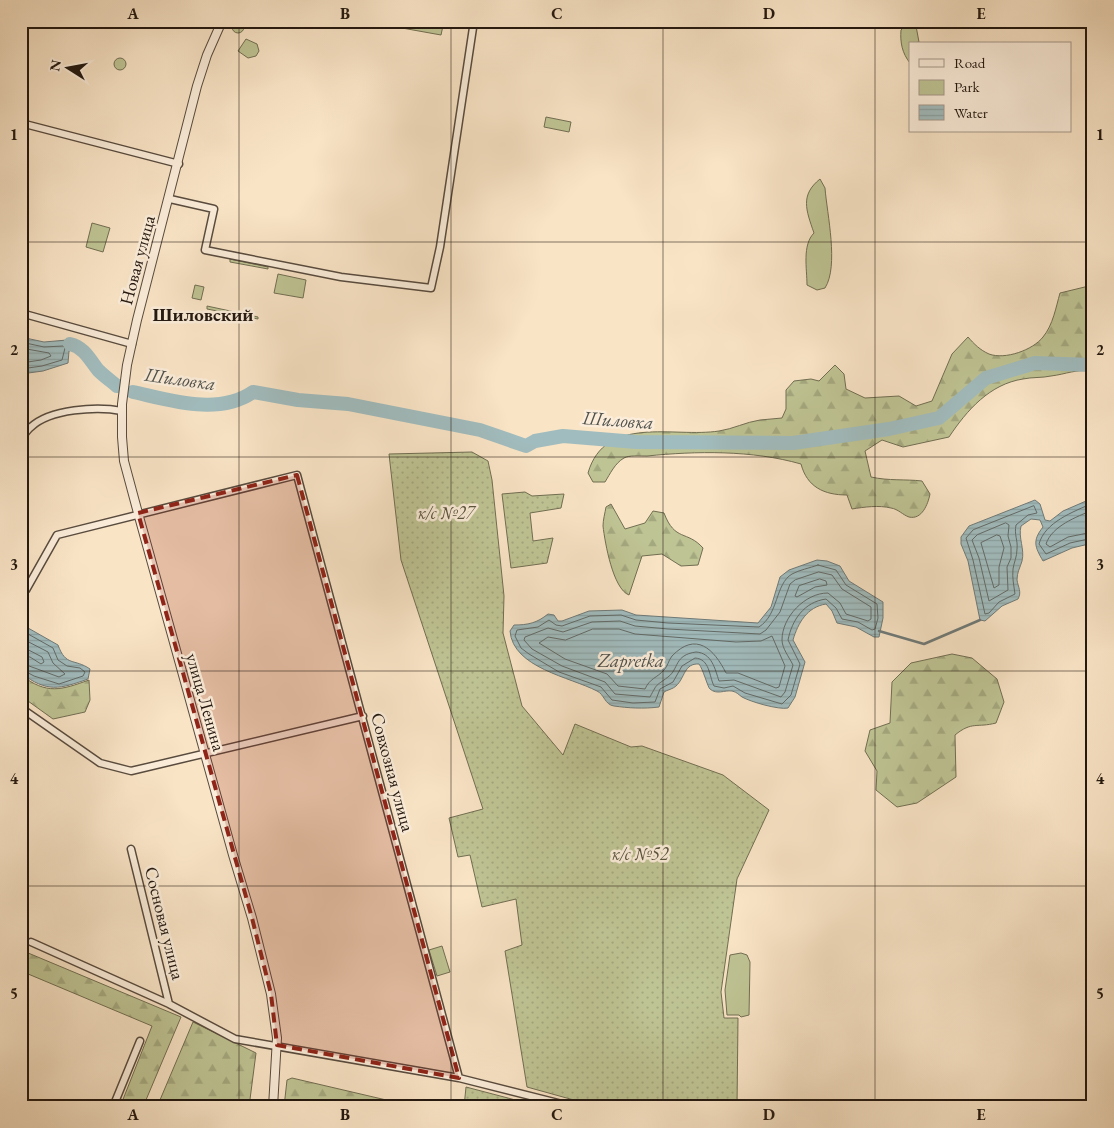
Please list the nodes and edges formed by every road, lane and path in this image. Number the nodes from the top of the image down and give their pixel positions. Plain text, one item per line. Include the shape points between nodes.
1 (222, 21) edge
2 (474, 21) edge
3 (21, 123) edge
4 (179, 164) junction
5 (170, 199) junction
6 (21, 313) edge
7 (132, 344) junction
8 (127, 365) joint
9 (122, 408) junction
10 (21, 439) edge
11 (138, 513) junction
12 (26, 590) dead end
13 (21, 708) edge
14 (363, 716) junction
15 (204, 753) junction
16 (131, 849) dead end
17 (31, 942) dead end
18 (169, 1004) junction
19 (140, 1041) dead end
20 (277, 1045) junction
21 (458, 1078) junction
22 (113, 1107) edge
23 (273, 1107) edge
24 (574, 1107) edge

1 - 4 street, Новая улица via 200,78
2 - 5 street via 431,288 341,277 205,250 214,209
3 - 4 street
4 - 5 street, Новая улица
5 - 7 street, Новая улица
6 - 7 street
7 - 8 street, Новая улица
8 - 9 street, улица Ленина
9 - 10 street via 61,412 31,426
9 - 11 street, улица Ленина via 124,462
11 - 12 street via 57,535
11 - 14 street, Совхозная улица via 296,475
11 - 15 street, улица Ленина
13 - 15 street via 100,763 131,771
14 - 15 street
14 - 21 street, Совхозная улица
15 - 20 street, улица Ленина via 271,994
16 - 18 street, Сосновая улица
17 - 18 street
18 - 20 street via 235,1039
19 - 22 street
20 - 21 street
20 - 23 street, улица Ленина
21 - 24 street

